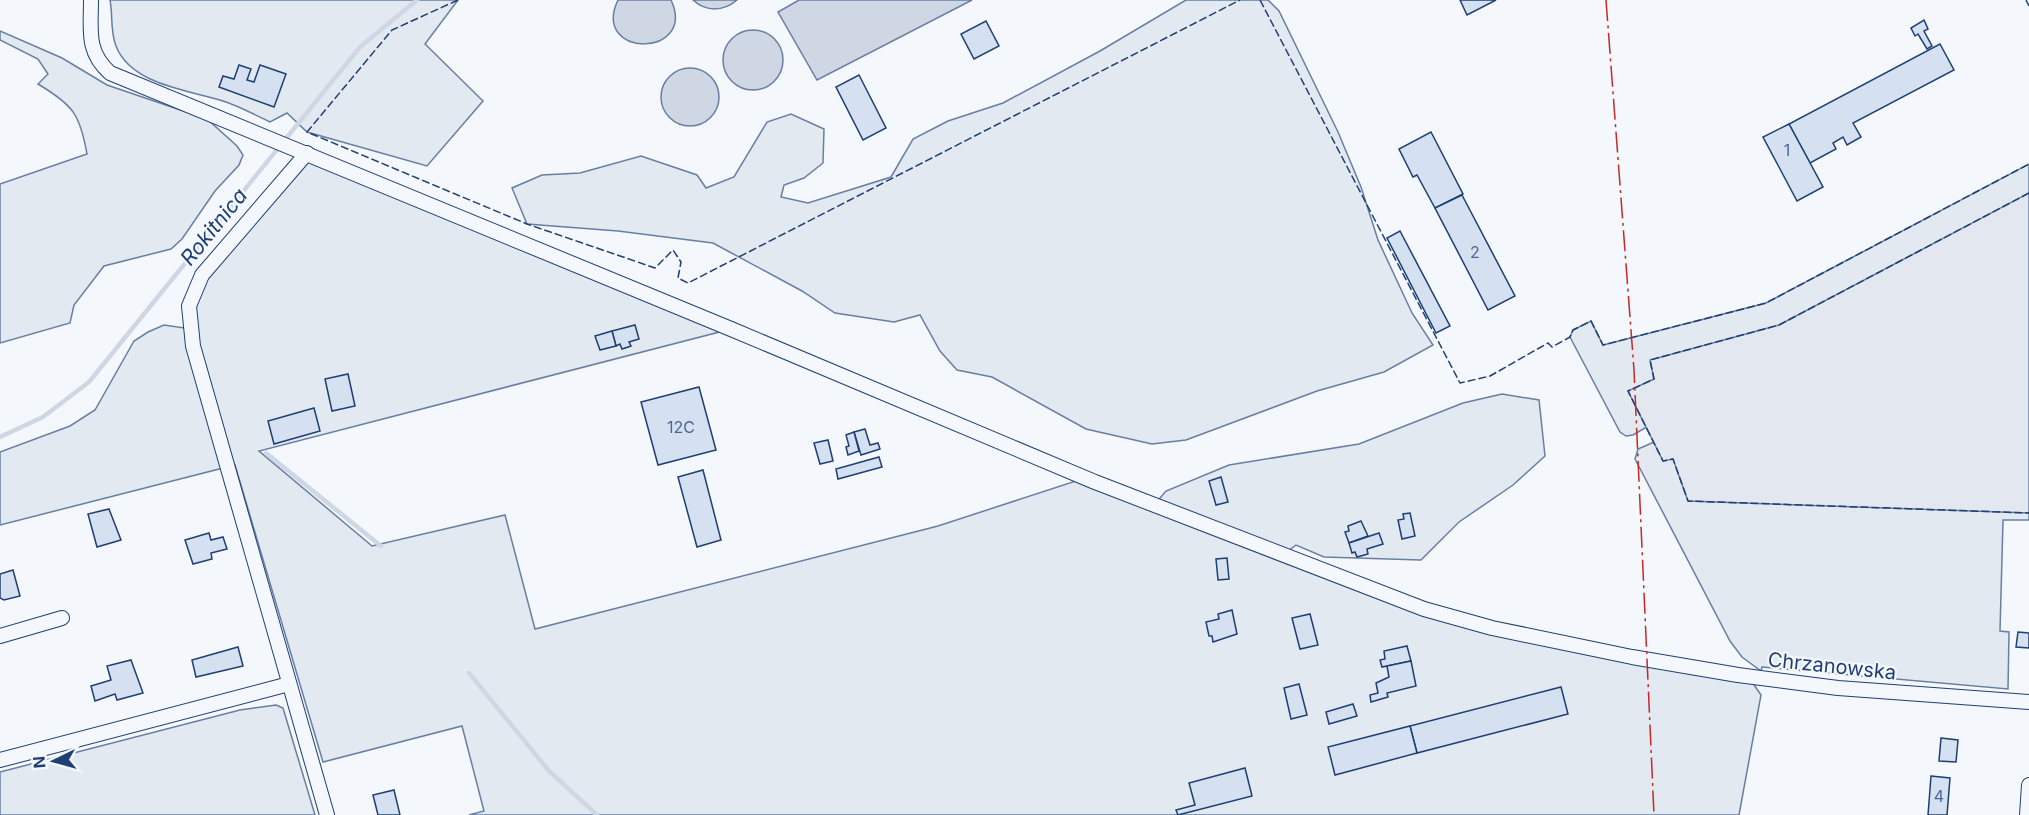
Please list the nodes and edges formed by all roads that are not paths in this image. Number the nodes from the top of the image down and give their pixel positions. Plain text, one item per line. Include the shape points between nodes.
1 (91, 0) edge
2 (307, 153) junction
3 (62, 618) dead end
4 (0, 636) edge
5 (290, 684) junction
6 (2029, 702) edge
7 (0, 760) edge
8 (2029, 785) edge
9 (327, 815) edge
10 (2027, 815) edge

1 - 2 street, Chrzanowska via 92,48 98,62 110,73
2 - 5 street via 202,275 189,306 193,346
2 - 6 street, Chrzanowska via 1095,482 1424,609 1492,628 1632,657 1838,688
3 - 4 street
5 - 7 street
5 - 9 street
8 - 10 street

